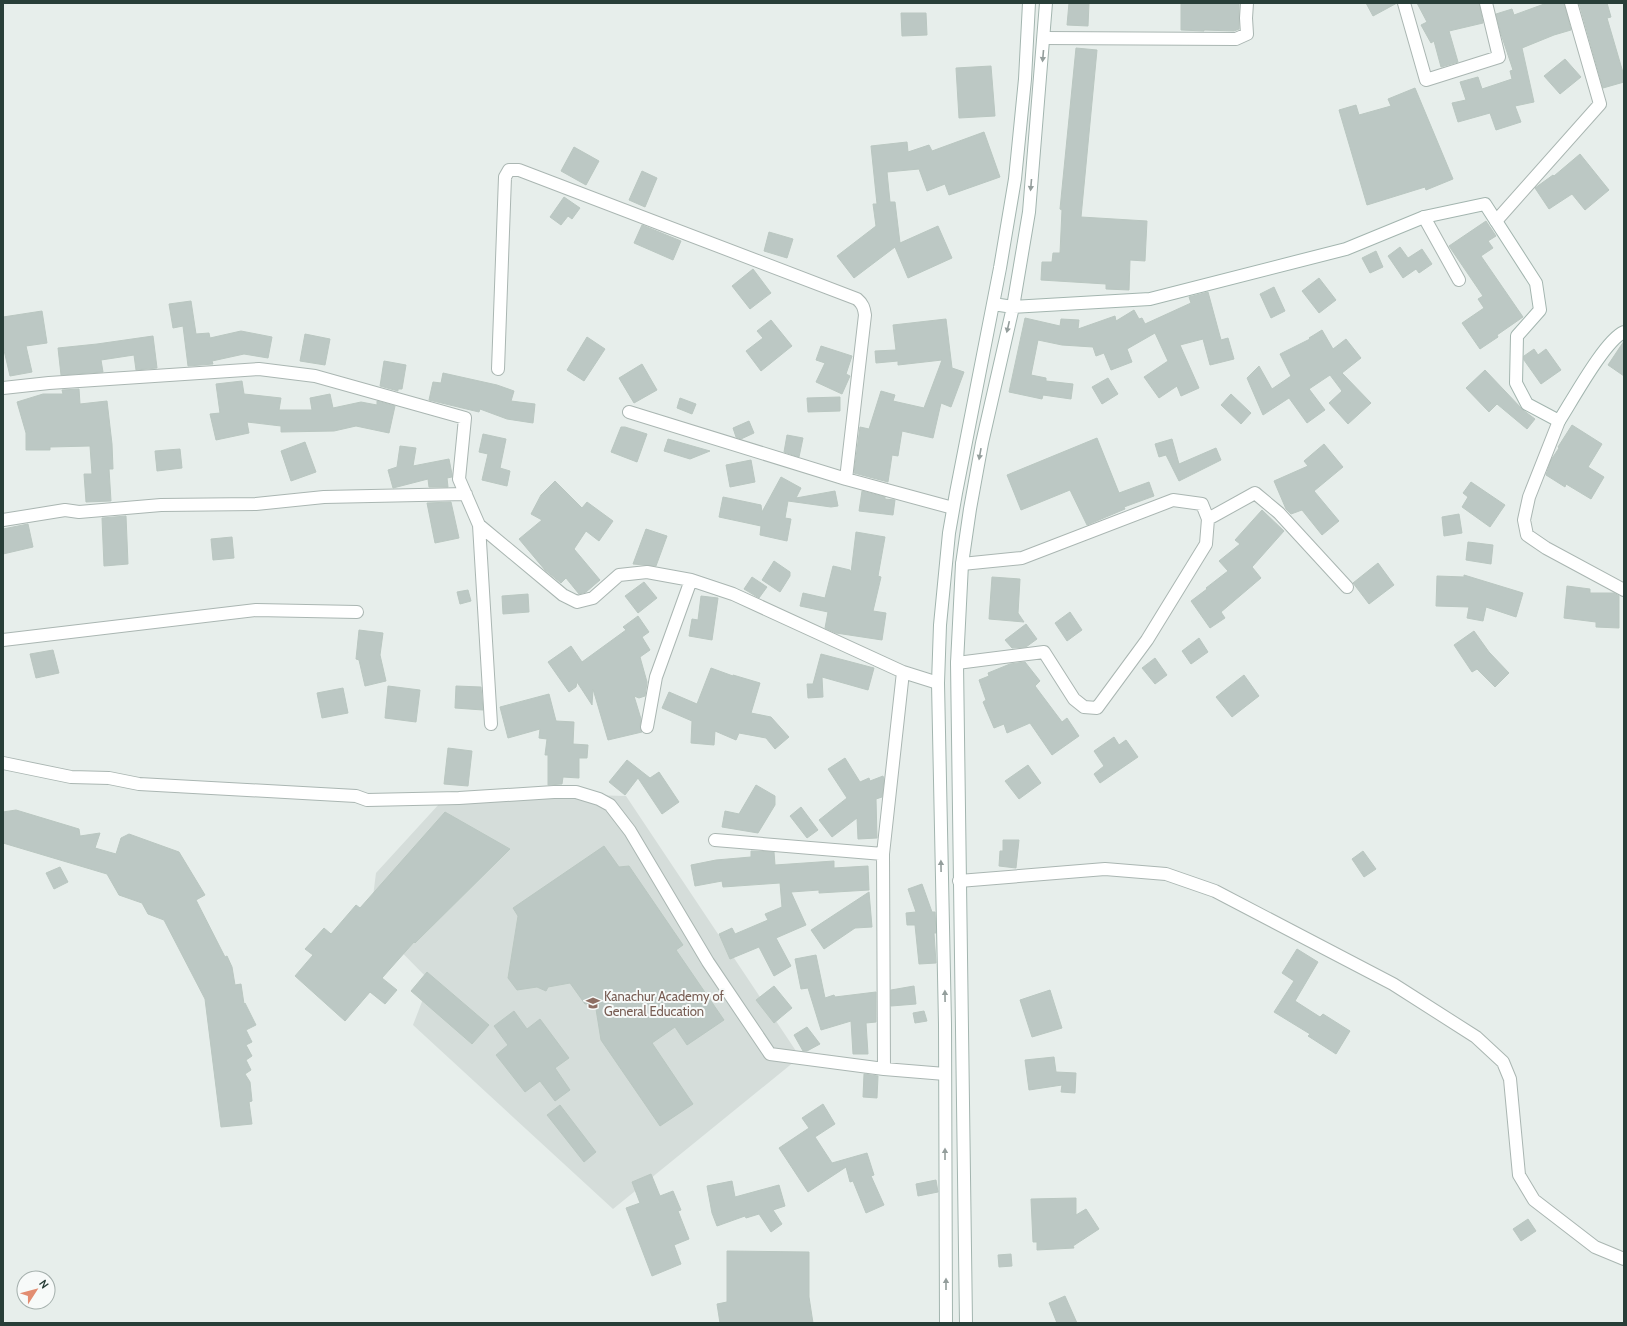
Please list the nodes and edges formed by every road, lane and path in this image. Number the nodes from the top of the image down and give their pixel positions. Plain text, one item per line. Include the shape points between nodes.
1 (1029, 3) edge
2 (1046, 3) edge
3 (1247, 3) edge
4 (1404, 3) edge
5 (1486, 3) edge
6 (1571, 3) edge
7 (1044, 38) junction
8 (1424, 217) junction
9 (1496, 221) junction
10 (1459, 280) dead end
11 (993, 304) junction
12 (1013, 307) junction
13 (1624, 332) edge
14 (498, 369) dead end
15 (3, 388) edge
16 (629, 412) dead end
17 (1559, 421) junction
18 (846, 478) junction
19 (466, 494) junction
20 (953, 508) junction
21 (3, 520) edge
22 (1208, 520) junction
23 (479, 525) junction
24 (962, 564) junction
25 (691, 580) junction
26 (1347, 587) dead end
27 (1624, 590) edge
28 (357, 612) dead end
29 (3, 640) edge
30 (957, 664) junction
31 (902, 672) junction
32 (938, 683) junction
33 (491, 724) dead end
34 (647, 727) dead end
35 (939, 734) junction
36 (958, 735) junction
37 (3, 763) edge
38 (715, 840) dead end
39 (883, 854) junction
40 (959, 881) junction
41 (945, 1024) junction
42 (961, 1026) junction
43 (884, 1069) junction
44 (945, 1074) junction
45 (1624, 1259) edge
46 (946, 1261) junction
47 (965, 1261) junction
48 (946, 1323) edge
49 (966, 1323) edge

1 - 11 street via 1024,94 1015,180
2 - 7 street
3 - 7 street via 1247,34 1236,39
4 - 5 street via 1426,80 1499,57
6 - 9 street via 1600,104
7 -> 12 street via 1029,212
8 - 9 street via 1484,204
8 - 10 street
8 - 12 street via 1346,249 1150,299
9 - 17 street via 1536,283 1540,310 1518,336 1516,383 1527,404
11 - 12 street
11 - 20 street
12 -> 24 street via 982,443
13 - 17 street via 1618,334 1600,356
14 - 18 street via 505,177 509,170 519,170 850,296 862,303 865,315
15 - 19 street via 259,370 315,376 465,418 459,479
16 - 18 street
17 - 27 street via 1529,497 1524,520 1527,535
18 - 20 street
19 - 21 street via 324,497 256,504 161,505 79,512 65,510
19 - 23 street
20 - 32 street via 943,583
22 - 24 street via 1202,504 1173,500 1022,558
22 - 26 street via 1255,493 1279,513
22 - 30 street via 1206,544 1147,640 1097,708 1084,707 1074,699 1044,652
23 - 25 street via 563,595 577,602 593,598 619,575 647,572
23 - 33 street
24 - 30 street
25 - 31 street via 733,594
25 - 34 street via 656,677
28 - 29 street via 256,610
30 - 36 street
31 - 32 street
31 - 39 street
32 - 35 street
35 - 36 street
41 -> 35 street
36 - 40 street
37 - 43 street via 71,777 109,778 139,784 356,796 367,800 554,792 576,792 599,799 610,805 630,830 708,962 770,1054
38 - 39 street
39 - 43 street
40 - 42 street
40 - 45 street via 1105,869 1166,874 1215,891 1392,984 1476,1037 1503,1062 1510,1079 1519,1175 1534,1200 1595,1246
41 - 42 street
41 - 44 street
42 - 47 street
43 - 44 street
46 -> 44 street
46 - 47 street
48 -> 46 street
47 - 49 street

